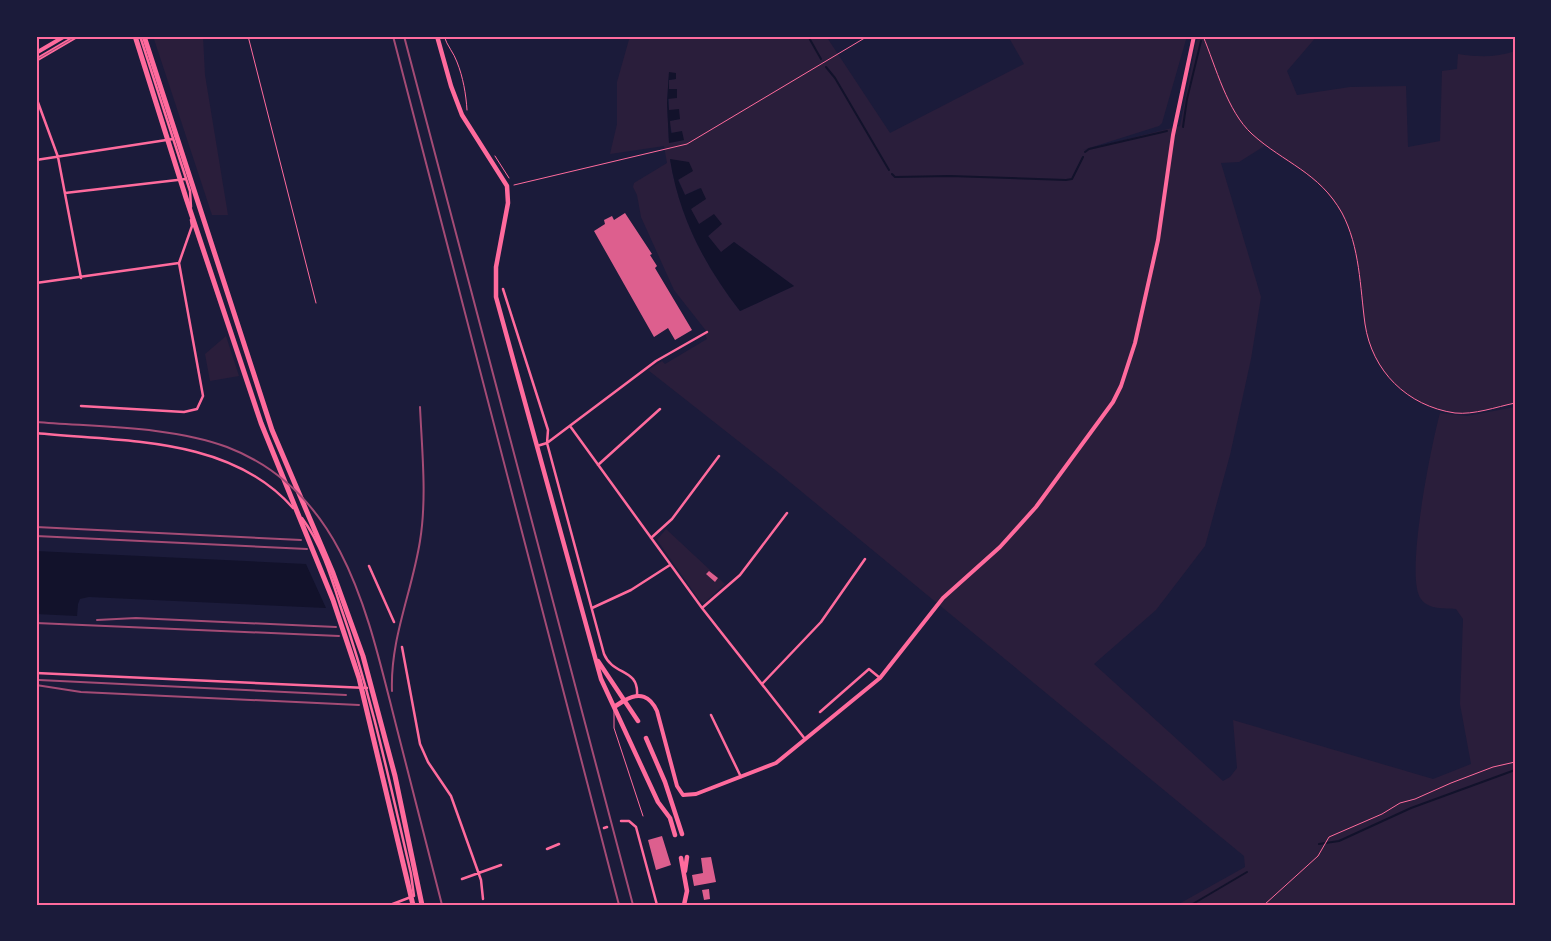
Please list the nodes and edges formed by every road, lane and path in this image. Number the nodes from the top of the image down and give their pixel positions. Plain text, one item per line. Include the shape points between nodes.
1 (65, 36) edge
2 (77, 36) edge
3 (135, 36) edge
4 (140, 36) edge
5 (144, 36) edge
6 (248, 36) edge
7 (437, 36) edge
8 (868, 36) edge
9 (1194, 36) edge
10 (1203, 36) edge
11 (36, 53) edge
12 (36, 60) edge
13 (36, 97) edge
14 (173, 139) junction
15 (58, 157) junction
16 (36, 160) edge
17 (186, 179) junction
18 (507, 186) junction
19 (65, 193) junction
20 (179, 263) junction
21 (81, 278) junction
22 (36, 284) edge
23 (504, 289) dead end
24 (316, 303) dead end
25 (707, 332) dead end
26 (1515, 403) edge
27 (81, 406) dead end
28 (660, 409) dead end
29 (570, 426) junction
30 (36, 433) edge
31 (547, 443) junction
32 (537, 446) junction
33 (719, 456) dead end
34 (598, 465) junction
35 (787, 513) dead end
36 (651, 538) junction
37 (865, 559) dead end
38 (670, 565) junction
39 (369, 566) dead end
40 (592, 608) junction
41 (702, 608) junction
42 (394, 622) dead end
43 (402, 647) dead end
44 (596, 658) junction
45 (36, 673) edge
46 (880, 678) junction
47 (762, 684) junction
48 (367, 688) junction
49 (637, 695) junction
50 (626, 700) junction
51 (614, 707) junction
52 (820, 712) dead end
53 (712, 715) dead end
54 (638, 721) dead end
55 (646, 738) dead end
56 (806, 740) junction
57 (1515, 762) edge
58 (741, 778) junction
59 (676, 815) junction
60 (643, 816) dead end
61 (670, 818) junction
62 (622, 822) dead end
63 (682, 834) dead end
64 (675, 835) dead end
65 (559, 844) dead end
66 (546, 849) dead end
67 (687, 857) dead end
68 (681, 858) dead end
69 (501, 865) dead end
70 (685, 872) junction
71 (478, 873) junction
72 (462, 879) dead end
73 (422, 893) dead end
74 (414, 896) junction
75 (687, 898) junction
76 (483, 899) dead end
77 (390, 905) edge
78 (413, 905) edge
79 (422, 905) edge
80 (658, 905) edge
81 (684, 905) edge
82 (689, 905) edge
83 (1264, 905) edge

1 - 11 street
2 - 12 street
3 - 78 highway via 261,423 330,592 359,678
4 - 14 street
5 - 79 highway via 270,424 333,573 363,656 395,776
6 - 24 lane
7 - 18 main road via 462,115
8 - 18 path via 687,144
9 - 46 street via 1173,135 1158,240 1135,343 1121,386 1036,507 1000,547 943,598
10 - 26 path via 1237,117 1272,150 1311,176 1342,214 1354,243 1368,338 1387,377 1416,400 1456,413 1477,412
13 - 15 street
14 - 15 street
14 - 17 street
15 - 16 street
15 - 19 street
17 - 19 street
17 - 20 street via 192,226
18 - 32 main road via 508,204 496,267 496,297
19 - 21 street
20 - 21 street
20 - 27 street via 202,381 203,396 197,409 184,412
21 - 22 street
23 - 31 street via 548,430
25 - 29 street via 656,361
28 - 34 street
29 - 31 street
29 - 34 street
30 - 48 street via 160,444 196,451 238,468 275,492 300,516 312,534 334,587
31 - 32 street
31 - 40 street
32 - 44 main road
33 - 36 street via 672,519
34 - 36 street
35 - 41 street via 740,575
36 - 38 street
37 - 47 street via 821,622
38 - 40 street via 631,590
38 - 41 street
39 - 42 street
40 - 49 street via 607,661 634,679
41 - 47 street
43 - 71 street via 420,744 451,796
44 - 50 main road
44 - 51 main road
45 - 48 street
46 - 52 street via 869,669
46 - 56 street
47 - 56 street
48 - 74 street
49 - 50 street
49 - 58 street via 649,699 657,711 681,793 686,796 696,794
50 - 51 main road
50 - 54 main road
51 - 60 lane via 614,728
51 - 61 main road via 659,803
53 - 58 street
55 - 59 main road
56 - 58 street via 776,764
57 - 83 path via 1400,803 1329,837 1311,863
59 - 61 main road
59 - 63 main road
61 - 64 main road
62 - 80 street via 629,821 636,827
65 - 66 street
67 - 70 main road
68 - 70 main road
69 - 71 street
70 - 75 main road
71 - 72 street
71 - 76 street
73 - 74 street
74 - 77 street
75 - 81 main road
75 - 82 main road

